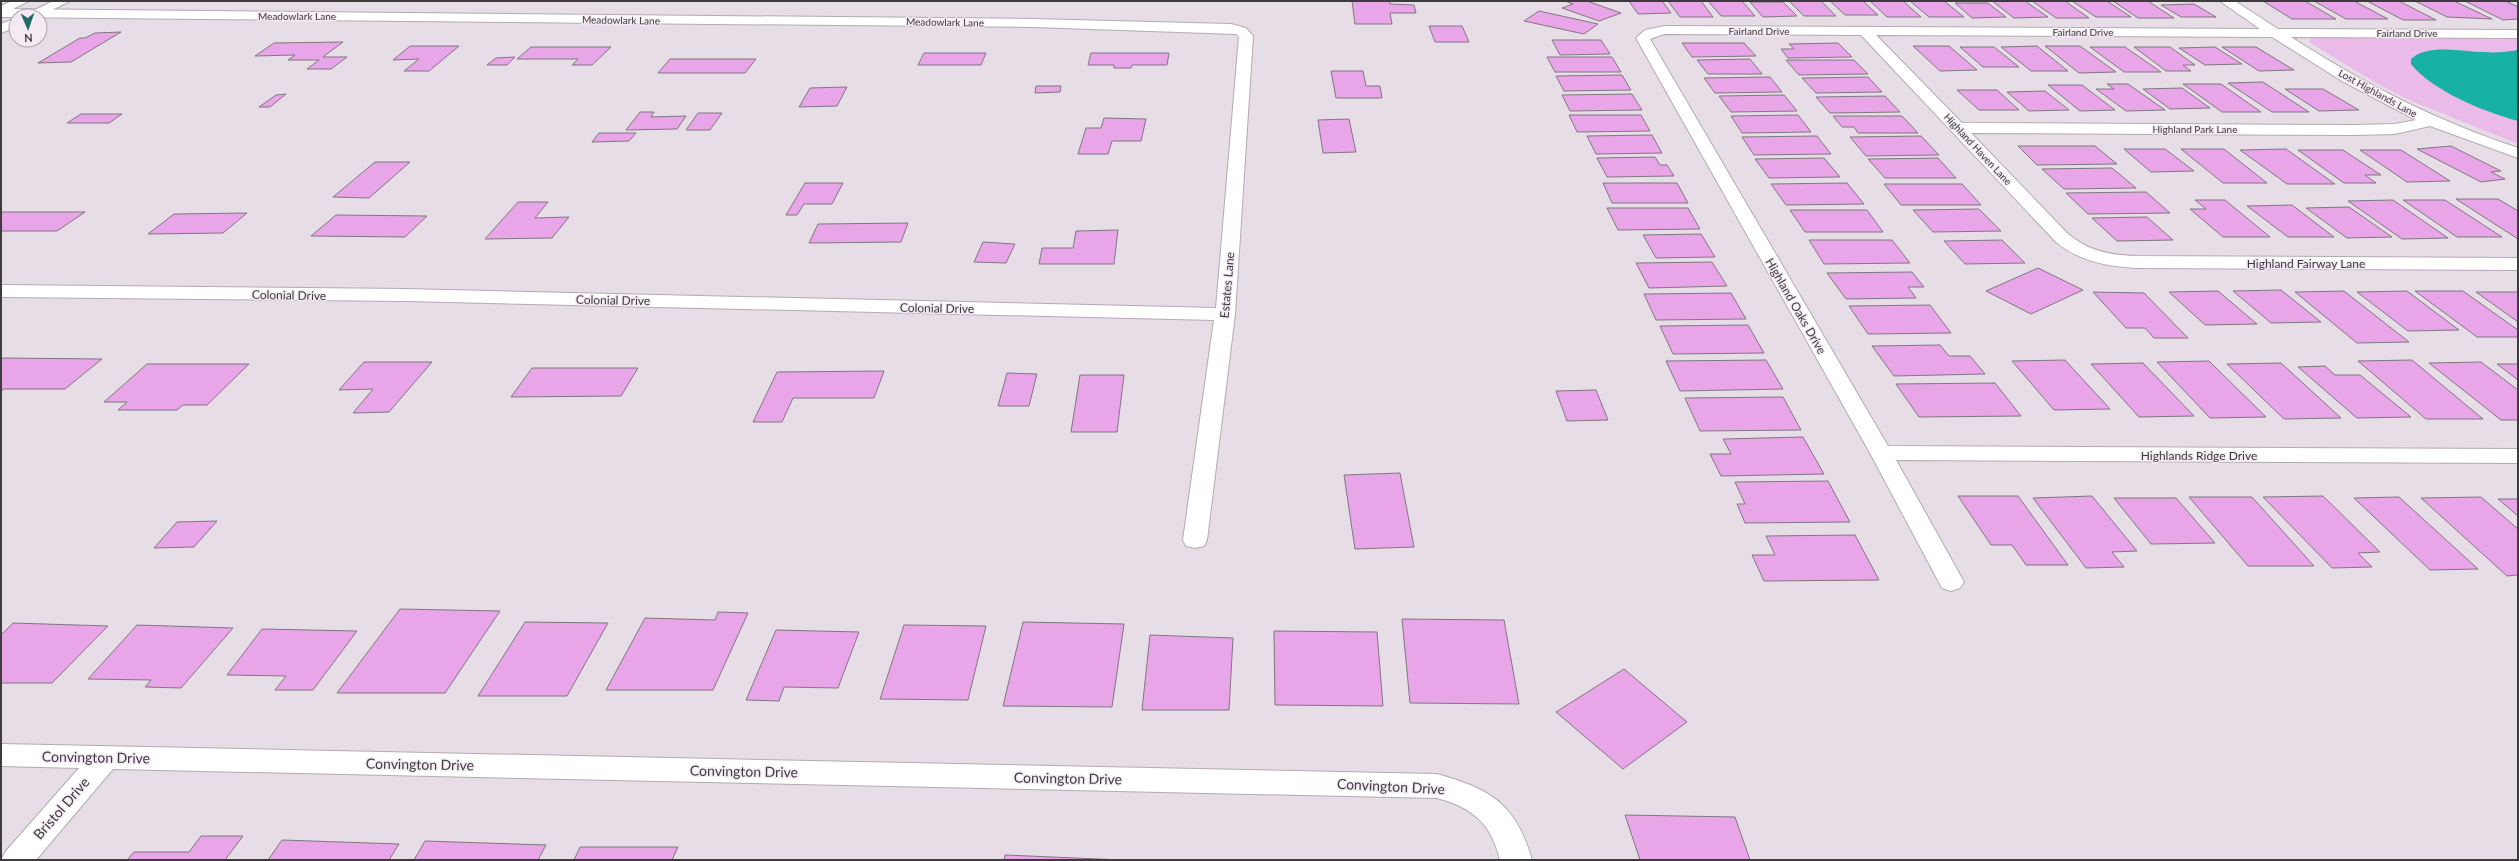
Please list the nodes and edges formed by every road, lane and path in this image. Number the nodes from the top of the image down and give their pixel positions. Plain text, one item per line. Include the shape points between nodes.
1 (23, 1) edge
2 (64, 1) edge
3 (2226, 1) edge
4 (48, 8) edge
5 (1, 12) edge
6 (48, 15) edge
7 (1241, 31) joint
8 (1866, 32) junction
9 (1649, 33) joint
10 (2277, 33) junction
11 (2518, 34) edge
12 (2430, 121) junction
13 (1958, 128) junction
14 (2518, 153) edge
15 (2095, 258) joint
16 (2518, 264) edge
17 (1, 291) edge
18 (1225, 314) junction
19 (1881, 454) junction
20 (2518, 456) edge
21 (1195, 540) dead end
22 (1951, 582) dead end
23 (1, 755) edge
24 (106, 757) junction
25 (17, 860) edge
26 (1516, 860) edge

1 - 5 street
2 - 4 street
3 - 10 street, Lost Highlands Lane
6 - 7 street, Meadowlark Lane via 1033,23 1230,28
7 - 18 street, Estates Lane via 1246,36
8 - 9 street, Fairland Drive via 1678,30
8 - 10 street, Fairland Drive
8 - 13 street, Highland Haven Lane
9 - 19 street, Highland Oaks Drive via 1643,38 1646,45
10 - 11 street, Fairland Drive
10 - 12 street, Lost Highlands Lane via 2364,88
12 - 13 street, Highland Park Lane via 2395,129 2355,130
12 - 14 street, Lost Highlands Lane via 2479,141
13 - 15 street, Highland Haven Lane via 2062,238 2078,251
15 - 16 street, Highland Fairway Lane via 2135,262
17 - 18 street, Colonial Drive via 406,295
18 - 21 street, Estates Lane
19 - 20 street, Highlands Ridge Drive
19 - 22 street, Highland Oaks Drive
23 - 24 street, Convington Drive
24 - 25 street, Bristol Drive
24 - 26 street, Convington Drive via 1437,786 1461,792 1483,803 1500,820 1512,839

